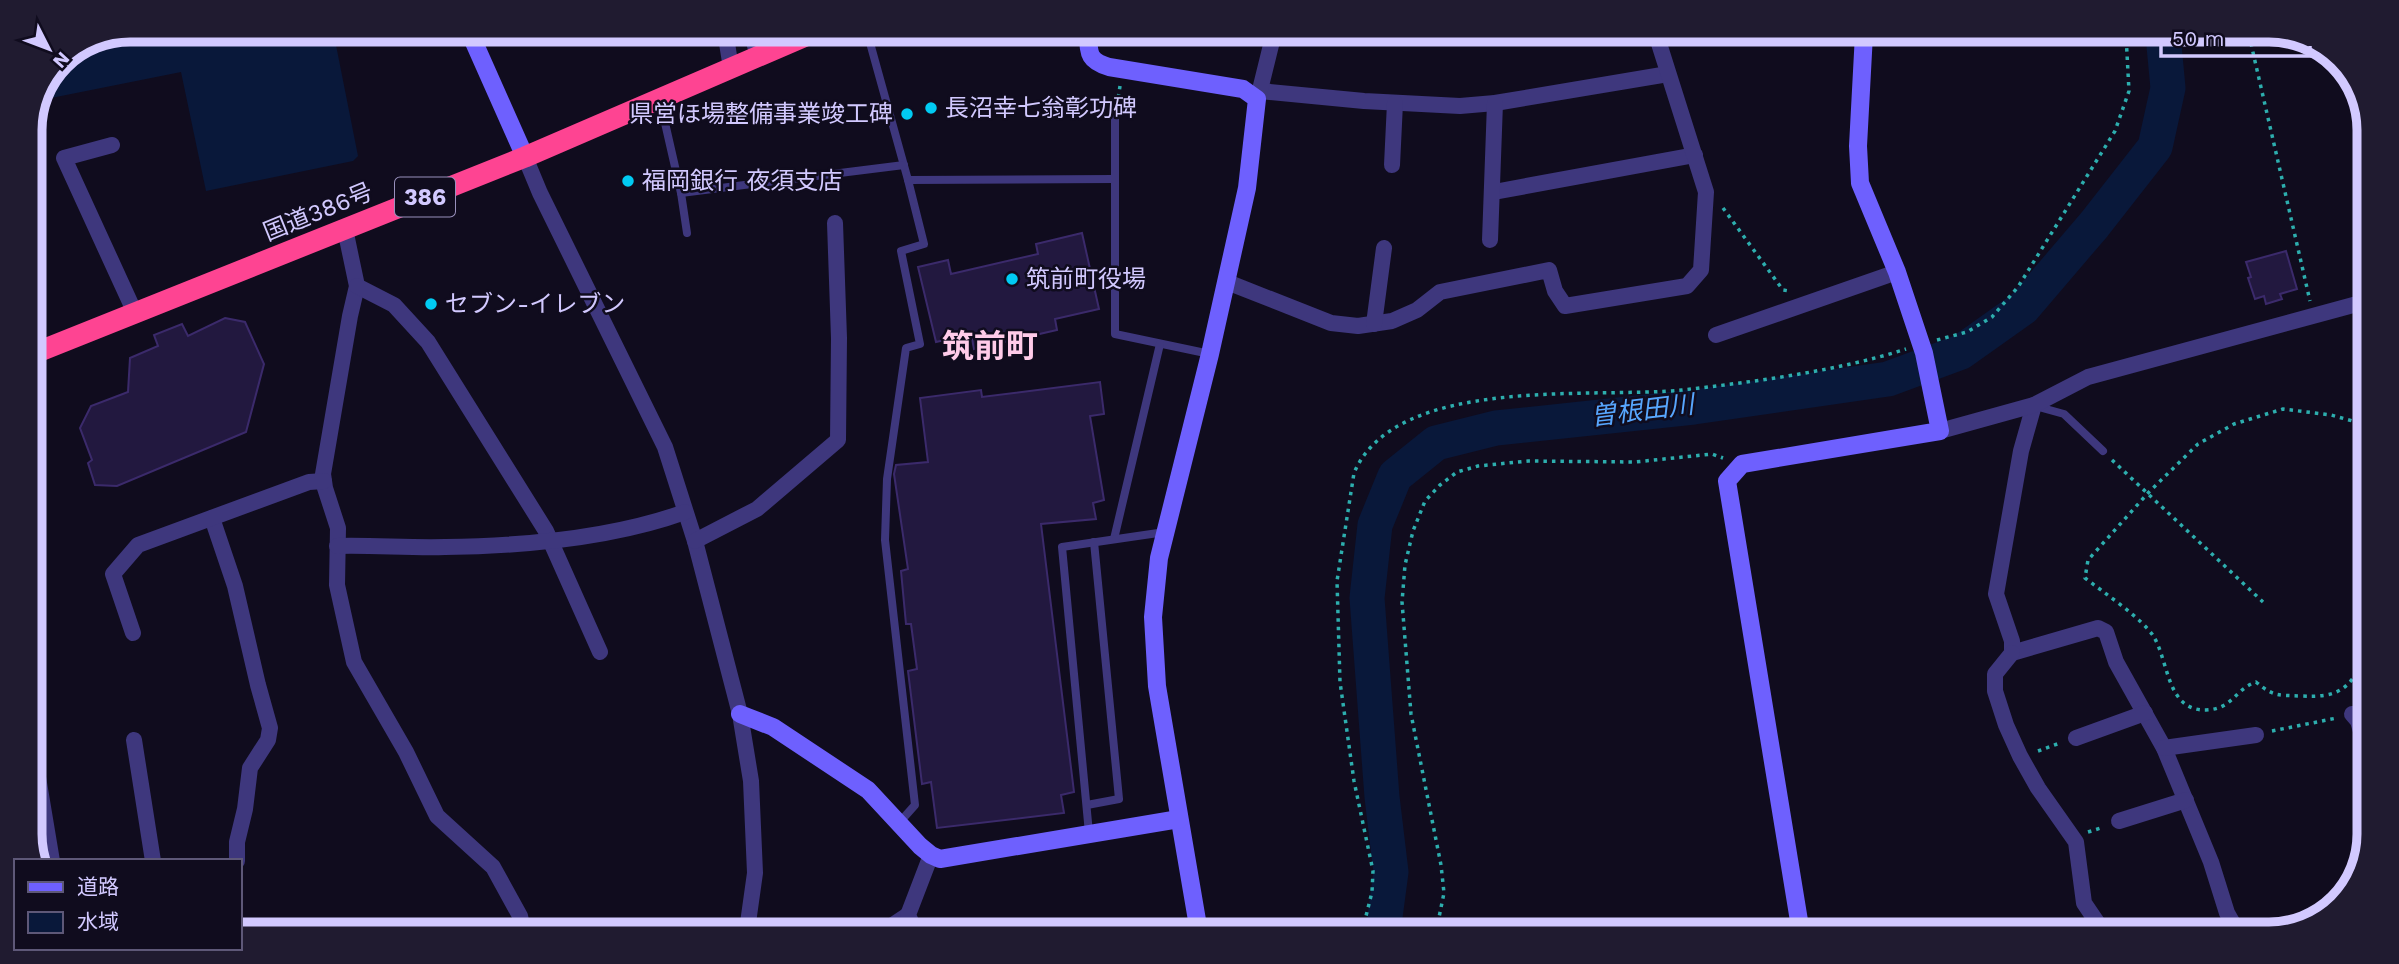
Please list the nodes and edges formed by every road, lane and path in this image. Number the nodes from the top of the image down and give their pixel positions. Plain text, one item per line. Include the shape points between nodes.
1 (474, 42) edge
2 (727, 42) edge
3 (754, 42) edge
4 (792, 42) edge
5 (870, 42) edge
6 (1088, 42) edge
7 (1272, 42) edge
8 (1658, 42) edge
9 (1864, 42) edge
10 (2126, 42) edge
11 (2251, 42) edge
12 (758, 56) junction
13 (731, 68) junction
14 (1123, 70) junction
15 (1668, 74) junction
16 (1259, 95) junction
17 (659, 98) junction
18 (1395, 103) junction
19 (1495, 103) junction
20 (1115, 119) joint
21 (112, 145) dead end
22 (1695, 155) junction
23 (525, 157) junction
24 (904, 165) junction
25 (1392, 165) dead end
26 (1114, 179) junction
27 (908, 180) junction
28 (681, 192) junction
29 (1494, 192) junction
30 (1706, 192) junction
31 (835, 223) dead end
32 (345, 229) junction
33 (687, 233) dead end
34 (1490, 240) dead end
35 (1384, 248) dead end
36 (1897, 272) junction
37 (1227, 282) junction
38 (357, 286) junction
39 (1793, 292) dead end
40 (2357, 304) edge
41 (135, 313) junction
42 (2319, 315) junction
43 (1374, 324) junction
44 (1716, 335) dead end
45 (1160, 344) junction
46 (1922, 348) junction
47 (42, 350) edge
48 (1210, 354) junction
49 (2034, 405) junction
50 (2357, 422) edge
51 (1940, 432) junction
52 (2103, 451) joint
53 (1741, 464) junction
54 (324, 481) junction
55 (2148, 493) junction
56 (685, 512) junction
57 (212, 518) junction
58 (1165, 532) junction
59 (1114, 539) junction
60 (550, 540) junction
61 (695, 541) junction
62 (1094, 542) junction
63 (337, 546) junction
64 (2263, 602) dead end
65 (133, 634) dead end
66 (600, 652) dead end
67 (2012, 653) junction
68 (2357, 670) edge
69 (2145, 713) junction
70 (740, 714) junction
71 (2352, 715) joint
72 (2357, 720) edge
73 (2256, 735) joint
74 (2076, 738) joint
75 (134, 740) dead end
76 (2164, 748) junction
77 (2020, 757) junction
78 (2186, 800) junction
79 (42, 801) edge
80 (1087, 805) junction
81 (1179, 819) junction
82 (2119, 821) joint
83 (899, 823) junction
84 (1090, 834) junction
85 (2073, 838) junction
86 (931, 855) junction
87 (52, 859) edge
88 (153, 859) edge
89 (237, 859) edge
90 (908, 915) junction
91 (521, 922) edge
92 (748, 922) edge
93 (898, 922) edge
94 (911, 922) edge
95 (1197, 922) edge
96 (1364, 922) edge
97 (1438, 922) edge
98 (1799, 922) edge
99 (2097, 922) edge
100 (2232, 922) edge

1 - 23 street
2 - 13 street
3 - 12 street
4 - 12 highway, 国道386号 / 386
5 - 24 lane
6 - 14 street via 1089,54 1097,63
7 - 16 street
8 - 15 street
9 - 36 street via 1860,183
10 - 46 path via 2129,91 2115,131 2018,287 1992,317 1967,332
11 - 42 path via 2309,299
12 - 13 highway, 国道386号 / 386
13 - 17 highway, 国道386号 / 386
14 - 16 street
14 - 20 path
15 - 19 street
15 - 22 street
16 - 18 street
16 - 37 street via 1247,188
17 - 23 highway, 国道386号 / 386
17 - 28 lane
18 - 19 street
18 - 25 street
19 - 29 street
20 - 26 lane
21 - 41 street via 64,158
22 - 29 street
22 - 30 street
23 - 32 highway, 国道386号 / 386
23 - 56 street via 665,447
24 - 27 lane
24 - 28 lane
26 - 27 lane
26 - 45 lane via 1115,334
27 - 83 lane via 924,244 901,251 920,344 906,348 887,479 885,540 915,805
28 - 33 lane
29 - 34 street
30 - 39 path via 1716,199 1783,290
30 - 43 street via 1701,270 1687,286 1565,306 1549,270 1440,292 1417,310
31 - 61 street via 838,440 757,509
32 - 38 street
32 - 41 highway, 国道386号 / 386
35 - 43 street
36 - 44 street
36 - 46 street
37 - 43 street via 1331,323
37 - 48 street
38 - 54 street
38 - 60 street via 394,305 428,342
40 - 42 street
41 - 47 highway, 国道386号 / 386
42 - 49 street via 2088,377
45 - 48 lane
45 - 59 lane
46 - 51 street
46 - 96 path via 1681,390 1487,398 1395,426 1371,445 1354,472 1336,581 1340,682 1373,871
48 - 58 street
49 - 51 street
49 - 52 lane via 2064,414
49 - 67 street via 2021,451 1996,594
50 - 55 path via 2283,410 2234,424 2198,444
51 - 53 street
52 - 55 path
53 - 97 path via 1712,454 1635,462 1528,461 1478,466 1457,472 1425,501 1410,542 1402,602 1411,715 1441,865 1444,893
53 - 98 street via 1727,481
54 - 57 street via 309,482
54 - 63 street via 338,528
55 - 64 path
55 - 68 path via 2088,560 2085,578 2154,637 2176,696 2205,710 2224,706 2244,686 2256,682 2272,695 2325,698 2350,682
56 - 60 street via 623,531
56 - 61 street
57 - 65 street via 138,545 113,574
57 - 89 street via 235,586 270,728 268,740 250,768
58 - 59 lane
58 - 81 street via 1153,617 1157,687
59 - 62 lane
60 - 63 street via 446,547
60 - 66 street
61 - 70 street
62 - 80 lane via 1119,799
62 - 80 lane via 1062,547
63 - 91 street via 337,585 354,662 437,816 493,867
67 - 69 street via 2098,628 2106,632 2116,662
67 - 77 street via 1995,674 1995,691
69 - 74 street
69 - 76 street
70 - 83 street via 773,727 868,790
70 - 92 street via 751,781 755,873
71 - 72 street
71 - 73 path
73 - 76 street
74 - 77 path
75 - 88 street
76 - 78 street
77 - 85 street
78 - 82 street
78 - 100 street
79 - 87 street
80 - 84 lane
81 - 84 street
81 - 95 street
82 - 85 path
83 - 86 street
84 - 86 street via 940,859
85 - 99 street via 2084,903
86 - 90 street
90 - 93 street
90 - 94 street

